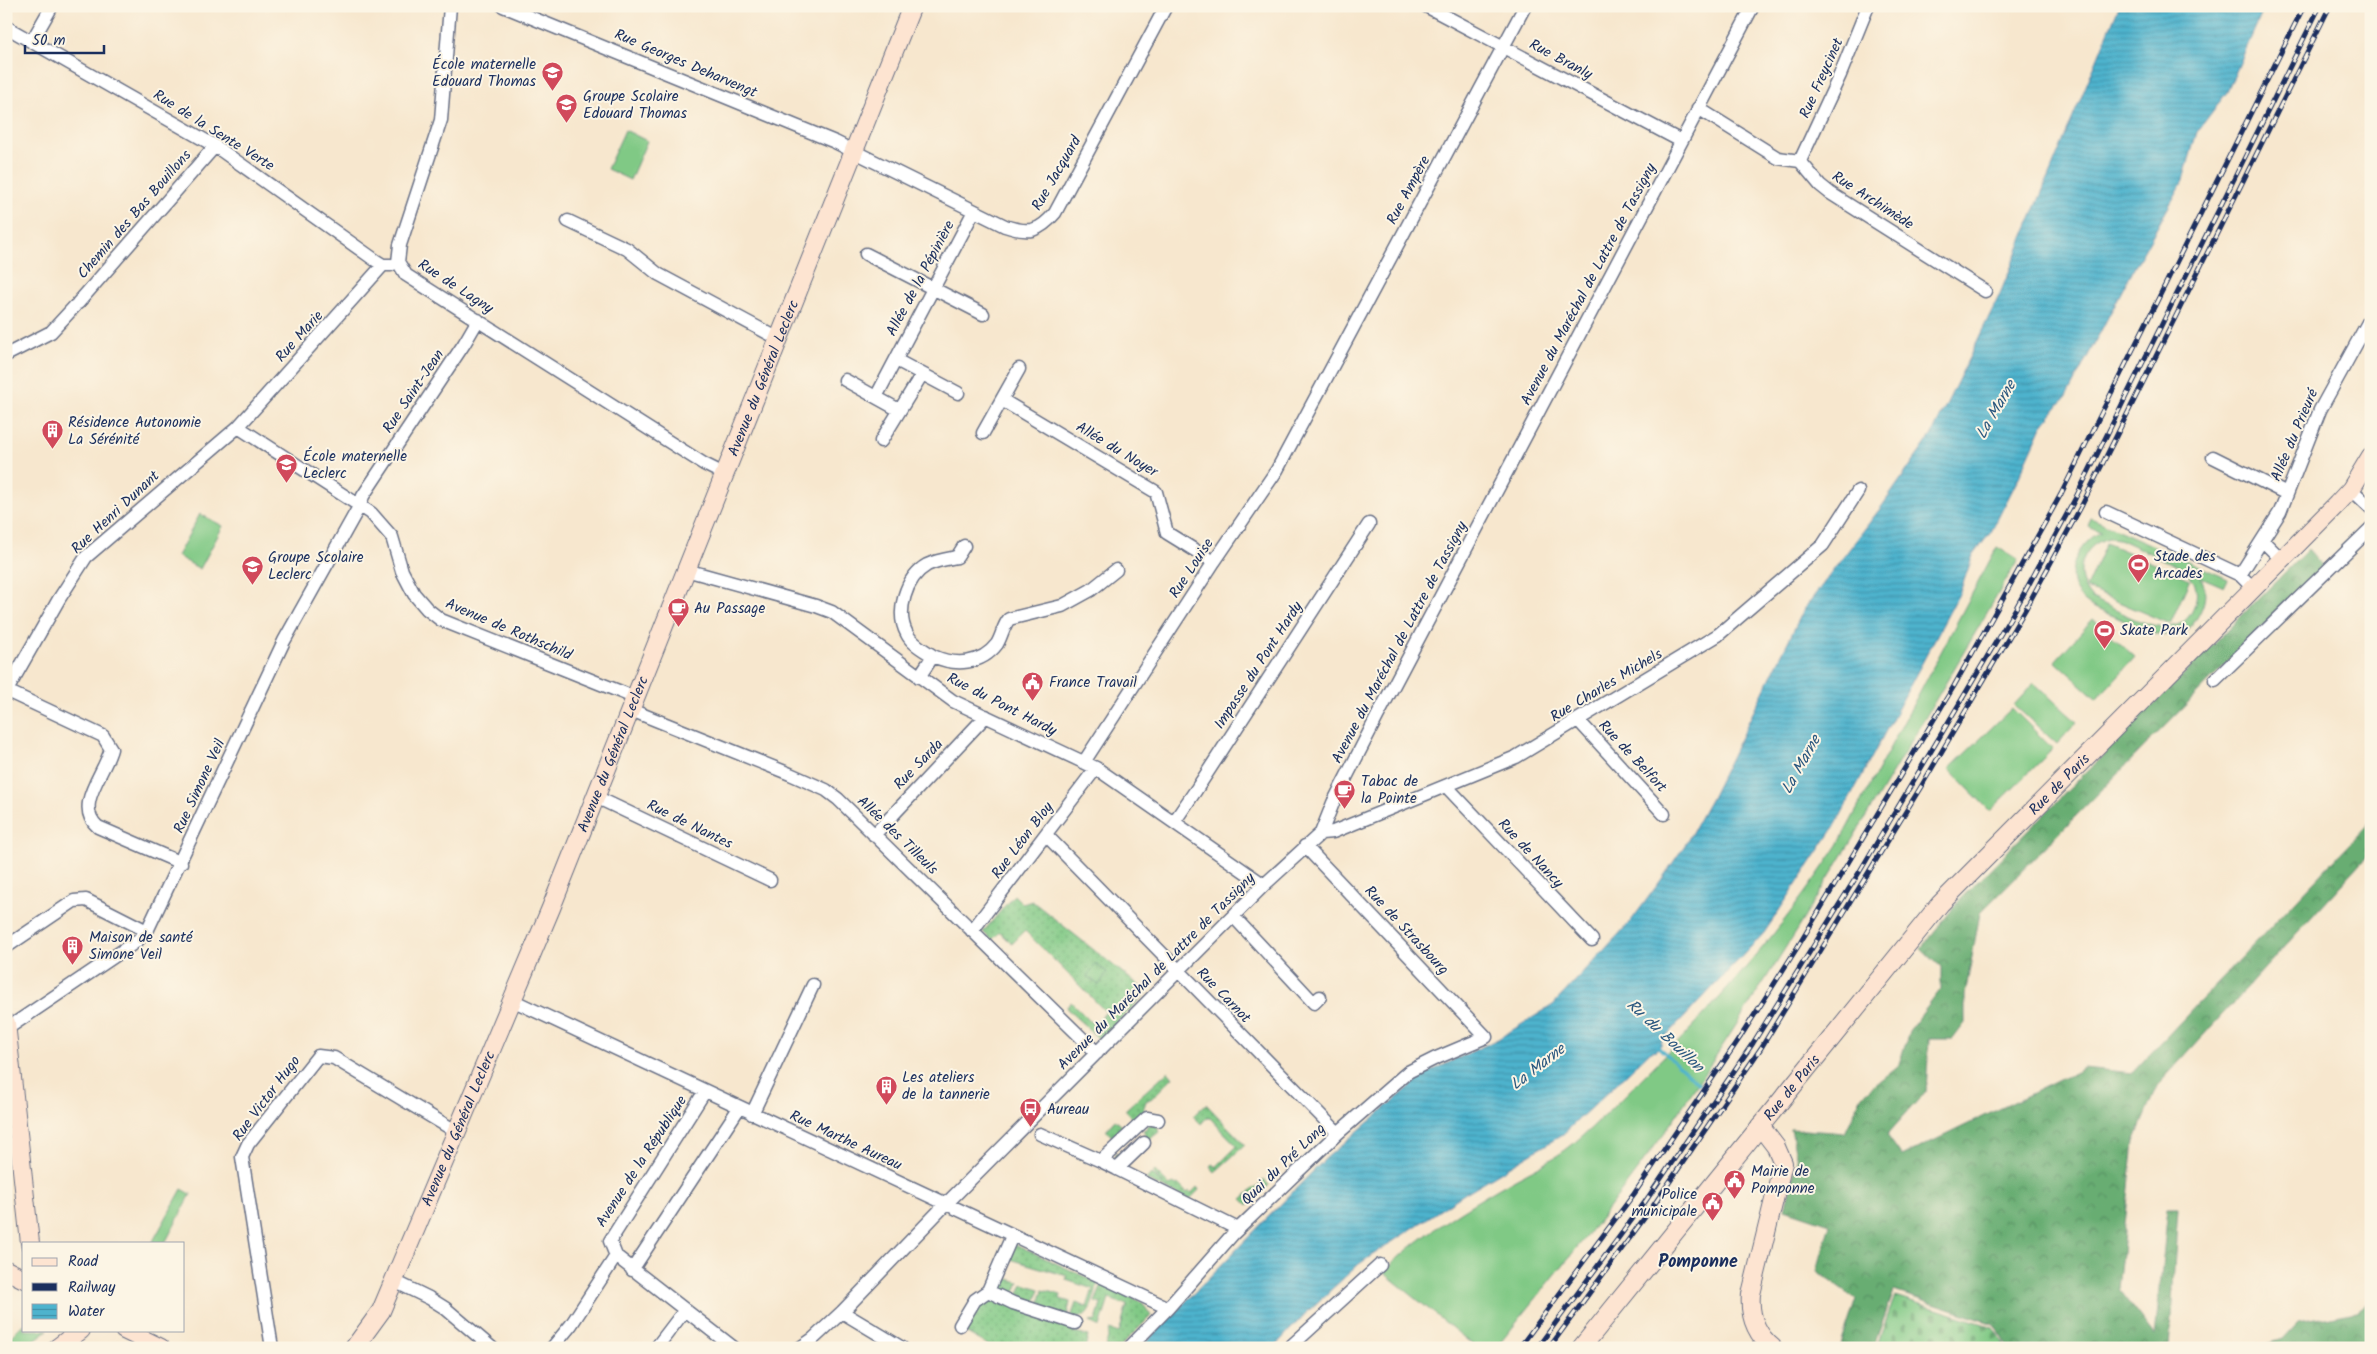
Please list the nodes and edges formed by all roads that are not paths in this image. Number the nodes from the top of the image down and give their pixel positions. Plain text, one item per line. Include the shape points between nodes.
1 (52, 6) edge
2 (450, 6) edge
3 (503, 6) edge
4 (912, 6) edge
5 (923, 6) edge
6 (1166, 6) edge
7 (1426, 6) edge
8 (1525, 6) edge
9 (1753, 6) edge
10 (1868, 6) edge
11 (6, 27) edge
12 (32, 41) junction
13 (1503, 47) junction
14 (1698, 108) junction
15 (1680, 141) junction
16 (215, 146) junction
17 (855, 152) junction
18 (1800, 161) junction
19 (974, 211) junction
20 (568, 222) dead end
21 (866, 254) dead end
22 (398, 262) junction
23 (383, 265) junction
24 (933, 289) junction
25 (1985, 291) dead end
26 (983, 314) dead end
27 (2371, 317) edge
28 (478, 320) junction
29 (779, 339) junction
30 (7, 355) edge
31 (896, 360) junction
32 (1019, 370) dead end
33 (922, 374) junction
34 (845, 380) dead end
35 (1321, 389) joint
36 (958, 392) dead end
37 (876, 397) junction
38 (1002, 400) junction
39 (900, 410) junction
40 (238, 427) junction
41 (983, 432) dead end
42 (881, 441) dead end
43 (2371, 456) edge
44 (2213, 457) dead end
45 (724, 474) junction
46 (2351, 489) junction
47 (1858, 491) dead end
48 (2287, 494) junction
49 (360, 505) junction
50 (2370, 505) edge
51 (2106, 512) dead end
52 (1369, 524) dead end
53 (2371, 528) edge
54 (2263, 541) junction
55 (964, 546) dead end
56 (2282, 560) junction
57 (1214, 562) junction
58 (686, 570) junction
59 (1116, 570) dead end
60 (2240, 575) junction
61 (2253, 588) junction
62 (933, 656) junction
63 (919, 677) junction
64 (2215, 680) dead end
65 (7, 692) edge
66 (633, 704) junction
67 (986, 716) junction
68 (1578, 720) junction
69 (1090, 765) junction
70 (1447, 786) junction
71 (596, 797) junction
72 (1664, 814) dead end
73 (1174, 822) junction
74 (1321, 833) junction
75 (874, 834) junction
76 (1047, 836) junction
77 (1305, 846) junction
78 (181, 863) junction
79 (770, 880) dead end
80 (1264, 884) junction
81 (1233, 916) junction
82 (148, 931) junction
83 (972, 931) junction
84 (1592, 940) dead end
85 (6, 947) edge
86 (1178, 971) junction
87 (813, 985) dead end
88 (1320, 997) dead end
89 (512, 1000) junction
90 (7, 1026) edge
91 (1486, 1037) joint
92 (1097, 1053) junction
93 (705, 1092) junction
94 (740, 1108) junction
95 (752, 1114) junction
96 (1158, 1120) dead end
97 (1760, 1126) junction
98 (457, 1132) junction
99 (1338, 1133) junction
100 (1040, 1134) dead end
101 (1144, 1143) dead end
102 (1101, 1161) junction
103 (1117, 1169) junction
104 (945, 1205) junction
105 (1238, 1229) junction
106 (1012, 1236) junction
107 (30, 1242) edge
108 (616, 1256) junction
109 (1380, 1265) dead end
110 (6, 1270) edge
111 (632, 1270) junction
112 (22, 1278) edge
113 (394, 1281) junction
114 (988, 1290) junction
115 (1168, 1308) junction
116 (685, 1310) junction
117 (842, 1312) junction
118 (1075, 1323) dead end
119 (960, 1325) dead end
120 (77, 1332) edge
121 (128, 1332) edge
122 (57, 1348) edge
123 (160, 1348) edge
124 (272, 1348) edge
125 (354, 1348) edge
126 (492, 1348) edge
127 (552, 1348) edge
128 (656, 1348) edge
129 (734, 1348) edge
130 (800, 1348) edge
131 (902, 1348) edge
132 (1129, 1348) edge
133 (1289, 1348) edge
134 (1580, 1348) edge
135 (1773, 1348) edge

1 - 12 street
2 - 22 street, Rue de Lagny via 441,120 400,245
3 - 17 street, Rue Georges Deharvengt
4 - 17 main road, Avenue du Général Leclerc
5 - 17 main road, Avenue du Général Leclerc
6 - 19 street, Rue Jacquard via 1056,213 1046,224 1020,231
7 - 13 street, Rue Branly
8 - 13 street, Rue Ampère
9 - 14 street, Avenue du Maréchal de Lattre de Tassigny
10 - 18 street, Rue Freycinet via 1844,67
11 - 12 street, Rue de la Sente Verte
12 - 16 street, Rue de la Sente Verte
13 - 15 street, Rue Branly
13 - 35 street, Rue Ampère
14 - 15 street, Avenue du Maréchal de Lattre de Tassigny
14 - 18 street via 1778,158
15 - 74 street, Avenue du Maréchal de Lattre de Tassigny via 1377,718
16 - 23 street, Rue de la Sente Verte
16 - 30 street, Chemin des Bas Bouillons via 51,332
17 - 19 street, Rue Jacquard
17 - 29 main road, Avenue du Général Leclerc
18 - 25 street, Rue Archimède via 1830,194
19 - 24 street, Allée de la Pépinière
20 - 29 street via 627,249 658,274
21 - 24 street
22 - 23 street
22 - 28 street, Rue de Lagny via 406,275
23 - 40 street, Rue Marie
24 - 26 street
24 - 31 street, Allée de la Pépinière
27 - 48 street, Allée du Prieuré via 2320,410
28 - 45 street, Rue de Lagny
28 - 49 street, Rue Saint-Jean
29 - 45 main road, Avenue du Général Leclerc
31 - 33 street, Allée de la Pépinière
31 - 37 street, Allée de la Pépinière
32 - 38 street
33 - 36 street, Allée de la Pépinière
33 - 39 street
34 - 37 street
35 - 57 street, Rue Louise via 1277,470
37 - 39 street
38 - 41 street
38 - 57 street, Allée du Noyer via 1156,492 1167,534
39 - 42 street
40 - 49 street, Avenue de Rothschild
40 - 65 street, Rue Henri Dunant via 86,557
43 - 46 main road, Rue de Paris
44 - 48 street
45 - 58 main road, Avenue du Général Leclerc
46 - 50 street
46 - 56 main road, Rue de Paris
47 - 68 street, Rue Charles Michels via 1824,545 1718,635
48 - 54 street, Allée du Prieuré
49 - 66 street, Avenue de Rothschild via 392,537 402,571 414,594 441,620
49 - 78 street, Rue Simone Veil via 284,641
51 - 60 street
52 - 73 street, Impasse du Pont Hardy
53 - 64 street
54 - 56 street
54 - 60 street, Allée du Prieuré via 2253,551
55 - 62 street via 956,557 925,566 915,576 904,598 902,610 906,633
56 - 61 main road, Rue de Paris
57 - 69 street, Rue Louise
58 - 63 street, Rue du Pont Hardy via 832,612
58 - 66 main road, Avenue du Général Leclerc
59 - 62 street via 1091,590 1062,606 1008,619 996,645 976,659 959,663
60 - 61 street
61 - 97 main road, Rue de Paris via 1940,904
62 - 63 street
63 - 67 street, Rue du Pont Hardy via 953,701
65 - 78 street via 103,736 111,749 88,801 90,820 98,827
66 - 71 main road, Avenue du Général Leclerc
66 - 75 street, Allée des Tilleuls via 812,783 838,799
67 - 69 street, Rue du Pont Hardy
67 - 75 street, Rue Sarda
68 - 70 street, Rue Charles Michels via 1516,758
68 - 72 street, Rue de Belfort
69 - 73 street, Rue du Pont Hardy
69 - 76 street, Rue Léon Bloy
70 - 74 street, Rue Charles Michels via 1333,832
70 - 84 street, Rue de Nancy
71 - 79 street, Rue de Nantes
71 - 89 main road, Avenue du Général Leclerc
73 - 80 street, Rue du Pont Hardy
74 - 77 street, Avenue du Maréchal de Lattre de Tassigny
75 - 83 street, Allée des Tilleuls
76 - 83 street, Rue Léon Bloy
76 - 86 street, Rue Carnot
77 - 80 street, Avenue du Maréchal de Lattre de Tassigny
77 - 91 street, Rue de Strasbourg
78 - 82 street, Rue Simone Veil
80 - 81 street, Avenue du Maréchal de Lattre de Tassigny
81 - 86 street, Avenue du Maréchal de Lattre de Tassigny
81 - 88 street via 1314,1003
82 - 85 street via 86,900 74,901
82 - 90 street, Rue Simone Veil
83 - 92 street, Allée des Tilleuls
86 - 92 street, Avenue du Maréchal de Lattre de Tassigny
86 - 99 street, Rue Carnot
87 - 95 street
89 - 93 street, Rue Marthe Aureau
89 - 98 main road, Avenue du Général Leclerc
90 - 107 main road
91 - 99 street, Quai du Pré Long via 1408,1072
92 - 104 street, Avenue du Maréchal de Lattre de Tassigny
93 - 94 street, Rue Marthe Aureau
93 - 108 street, Avenue de la République via 613,1234 610,1241
94 - 95 street, Rue Marthe Aureau
94 - 111 street
95 - 104 street, Rue Marthe Aureau
96 - 102 street via 1147,1118
97 - 134 main road, Rue de Paris
97 - 135 main road via 1776,1146 1783,1163 1750,1309 1759,1334
98 - 113 main road, Avenue du Général Leclerc
98 - 124 street, Rue Victor Hugo via 334,1058 318,1056 248,1144 242,1157
99 - 105 street, Quai du Pré Long
100 - 102 street
101 - 103 street
102 - 103 street
103 - 105 street
104 - 106 street, Rue Marthe Aureau
104 - 117 street, Avenue du Maréchal de Lattre de Tassigny
105 - 115 street, Quai du Pré Long
106 - 114 street
106 - 115 street, Rue Marthe Aureau
108 - 111 street
108 - 127 street
109 - 133 street
110 - 112 main road
111 - 116 street
113 - 125 main road, Avenue du Général Leclerc via 381,1311
113 - 126 street via 445,1308
114 - 118 street via 1013,1303
114 - 119 street via 975,1300
115 - 132 street, Quai du Pré Long
116 - 128 street
116 - 129 street
117 - 130 street, Avenue du Maréchal de Lattre de Tassigny
117 - 131 street
120 - 122 main road
121 - 123 main road

